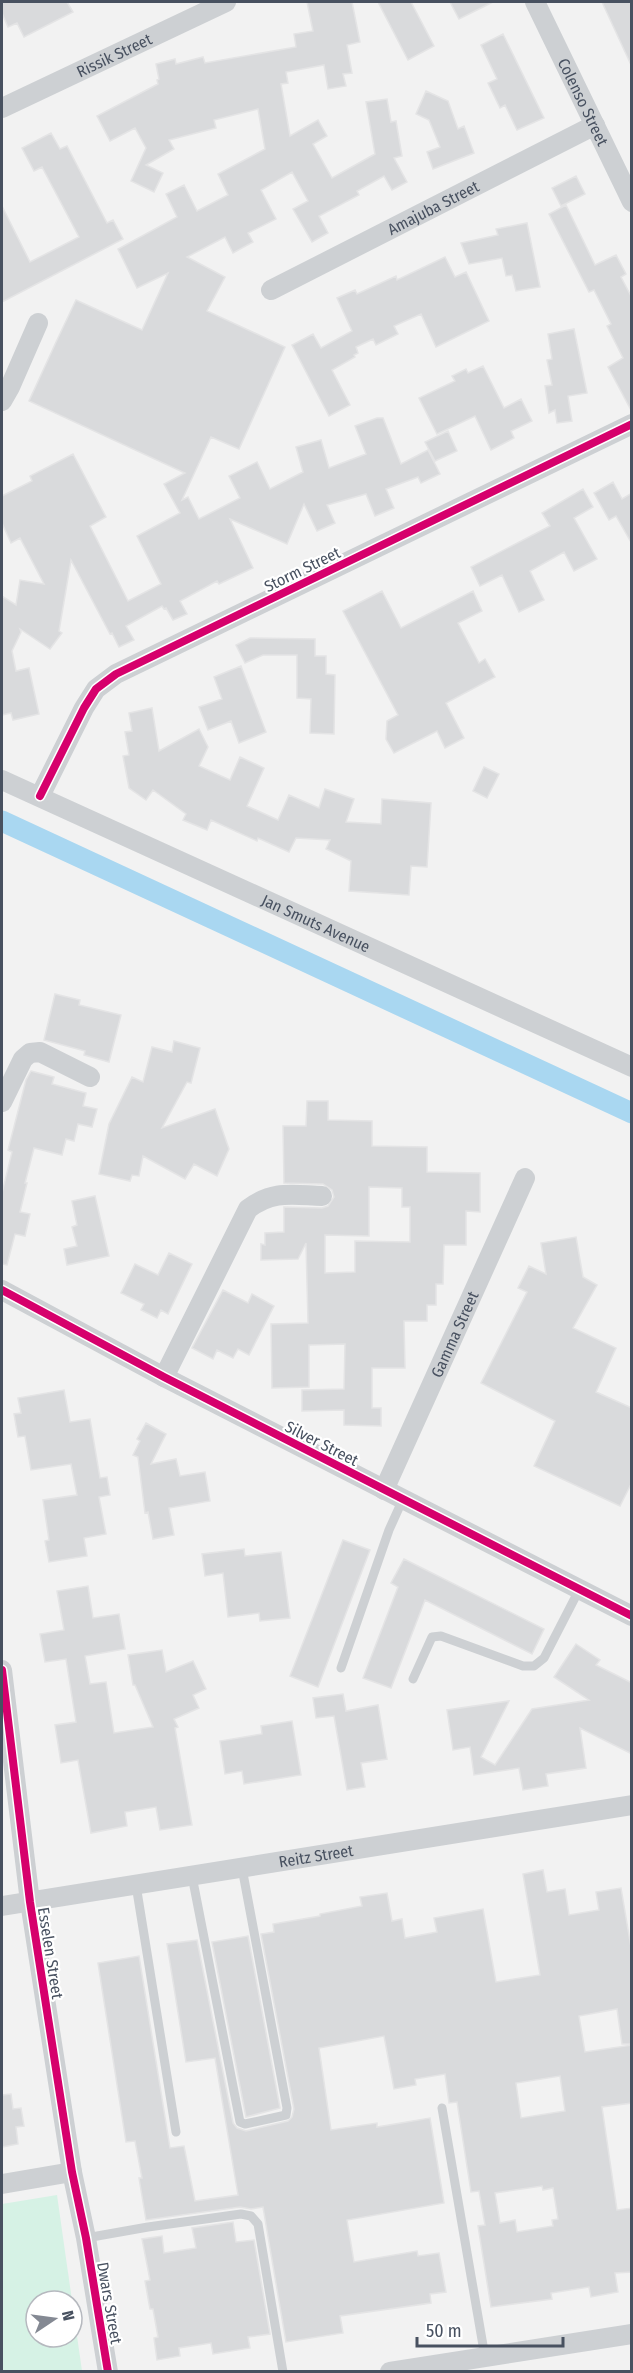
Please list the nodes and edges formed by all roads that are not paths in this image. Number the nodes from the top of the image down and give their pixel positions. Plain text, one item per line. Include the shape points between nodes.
1 (226, 2) edge
2 (535, 2) edge
3 (2, 108) edge
4 (595, 125) junction
5 (632, 202) edge
6 (271, 290) dead end
7 (38, 323) dead end
8 (2, 401) edge
9 (632, 424) edge
10 (2, 780) edge
11 (40, 796) junction
12 (632, 1067) edge
13 (90, 1077) dead end
14 (2, 1102) edge
15 (525, 1179) dead end
16 (322, 1196) dead end
17 (2, 1290) edge
18 (164, 1377) junction
19 (384, 1490) junction
20 (403, 1499) junction
21 (579, 1590) junction
22 (632, 1616) edge
23 (341, 1668) dead end
24 (2, 1670) edge
25 (413, 1679) dead end
26 (632, 1805) edge
27 (243, 1868) junction
28 (192, 1876) junction
29 (136, 1885) junction
30 (30, 1902) junction
31 (2, 1906) edge
32 (442, 2108) dead end
33 (176, 2132) dead end
34 (72, 2172) junction
35 (2, 2184) edge
36 (86, 2238) junction
37 (632, 2334) edge
38 (485, 2357) junction
39 (108, 2372) edge
40 (283, 2372) edge
41 (390, 2372) edge

1 - 3 street, Rissik Street
2 - 4 street, Colenso Street
4 - 5 street, Colenso Street
4 - 6 street, Amajuba Street
7 - 8 street
9 - 11 street, Storm Street via 116,674 96,689 84,708
10 - 11 street, Jan Smuts Avenue
11 - 12 street, Jan Smuts Avenue
13 - 14 street via 40,1052 30,1053 23,1059
15 - 19 street, Gamma Street
16 - 18 street via 275,1195 248,1209
17 - 18 street, Silver Street
18 - 19 street, Silver Street
19 - 20 street, Silver Street
20 - 21 street, Silver Street
20 - 23 lane
21 - 22 street, Silver Street
21 - 25 lane via 544,1658 534,1666 523,1666 441,1636 432,1637 426,1646
24 - 30 street, Esselen Street
26 - 27 street, Reitz Street
27 - 28 street, Reitz Street
27 - 28 lane via 287,2108 286,2115 246,2124 240,2122
28 - 29 street, Reitz Street
29 - 30 street, Reitz Street
29 - 33 lane
30 - 31 street, Reitz Street
30 - 34 street, Esselen Street
32 - 38 lane
34 - 35 street
34 - 36 street, Esselen Street
36 - 39 street, Dwars Street
36 - 40 lane via 148,2226 251,2216 258,2224
37 - 38 street
38 - 41 street

